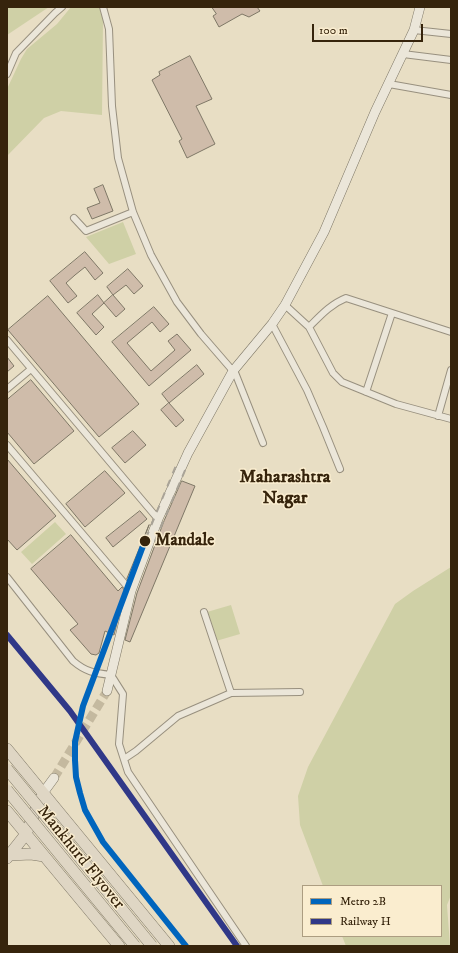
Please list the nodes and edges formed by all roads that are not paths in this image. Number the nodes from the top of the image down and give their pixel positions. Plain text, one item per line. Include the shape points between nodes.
1 (62, 7) edge
2 (103, 7) edge
3 (420, 7) edge
4 (414, 30) junction
5 (451, 34) edge
6 (403, 54) junction
7 (451, 60) edge
8 (7, 74) edge
9 (389, 84) junction
10 (451, 95) edge
11 (133, 212) junction
12 (74, 218) dead end
13 (285, 305) junction
14 (392, 313) junction
15 (272, 324) junction
16 (309, 327) junction
17 (451, 332) edge
18 (7, 340) edge
19 (31, 369) junction
20 (451, 370) edge
21 (233, 371) junction
22 (7, 389) edge
23 (366, 392) junction
24 (438, 416) junction
25 (451, 419) edge
26 (263, 443) dead end
27 (7, 445) edge
28 (340, 469) dead end
29 (158, 519) junction
30 (7, 577) edge
31 (131, 591) junction
32 (204, 612) dead end
33 (111, 675) junction
34 (107, 691) tunnel mouth
35 (300, 692) dead end
36 (231, 693) junction
37 (7, 749) edge
38 (124, 759) junction
39 (7, 770) edge
40 (54, 778) tunnel mouth
41 (7, 790) edge
42 (43, 793) junction
43 (8, 813) edge
44 (26, 834) junction
45 (8, 856) edge
46 (44, 856) junction
47 (118, 946) edge
48 (135, 946) edge
49 (152, 946) edge
50 (169, 946) edge
51 (246, 946) edge

1 - 8 street via 16,53
2 - 11 street via 109,29 112,106 118,158
3 - 4 street
4 - 5 street
4 - 6 street
6 - 7 street
6 - 9 street
9 - 10 street
9 - 13 street via 324,232
11 - 12 street via 86,231
11 - 21 street via 151,254 177,302
13 - 15 street
13 - 16 street
14 - 16 street via 346,298 330,307
14 - 17 street
14 - 23 street
15 - 21 street
15 - 28 street via 307,390
16 - 23 street via 337,379
18 - 19 street
19 - 22 street
19 - 29 street
20 - 24 street
21 - 26 street
21 - 29 street via 188,453
23 - 24 street
24 - 25 street
27 - 31 street
29 - 31 street
30 - 33 street via 73,661 92,673
31 - 33 street
32 - 36 street
33 - 34 street
33 - 38 street via 123,694 119,744
35 - 36 street
36 - 38 street via 178,716
37 - 42 highway
38 - 51 street via 128,772
39 - 49 highway, Mankhurd Flyover, bridge
40 - 42 street
41 - 48 highway, Mankhurd Flyover, bridge
42 - 43 highway
42 - 44 highway
42 - 50 highway
43 - 44 highway
44 - 45 highway
44 - 46 highway
45 - 46 highway
46 - 47 highway

